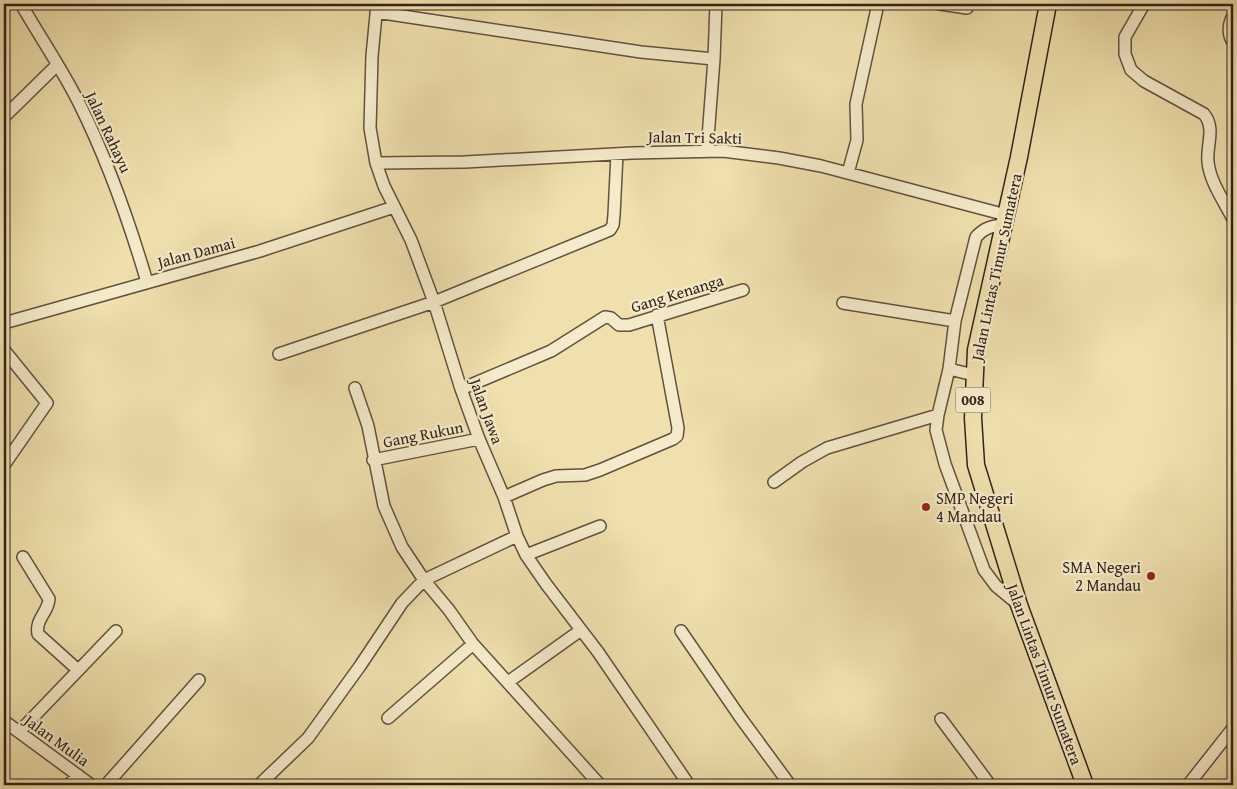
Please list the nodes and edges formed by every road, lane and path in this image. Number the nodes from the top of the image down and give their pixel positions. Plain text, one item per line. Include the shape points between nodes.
1 (21, 4) edge
2 (716, 4) edge
3 (878, 4) edge
4 (940, 4) edge
5 (1048, 4) edge
6 (1144, 4) edge
7 (377, 8) edge
8 (967, 8) dead end
9 (1233, 16) edge
10 (1233, 42) edge
11 (714, 60) junction
12 (57, 65) junction
13 (4, 117) edge
14 (707, 151) junction
15 (617, 154) junction
16 (376, 163) junction
17 (848, 173) junction
18 (394, 207) junction
19 (1233, 219) edge
20 (1005, 220) junction
21 (147, 282) junction
22 (743, 290) dead end
23 (434, 302) junction
24 (843, 303) dead end
25 (657, 315) junction
26 (955, 321) junction
27 (4, 323) edge
28 (4, 350) edge
29 (279, 354) dead end
30 (949, 369) junction
31 (974, 375) junction
32 (355, 388) dead end
33 (461, 389) junction
34 (938, 415) junction
35 (479, 439) junction
36 (373, 460) junction
37 (4, 465) edge
38 (774, 482) dead end
39 (504, 498) junction
40 (600, 526) dead end
41 (517, 536) junction
42 (526, 555) junction
43 (23, 557) dead end
44 (424, 580) junction
45 (1019, 606) junction
46 (581, 630) junction
47 (116, 631) dead end
48 (681, 632) dead end
49 (473, 644) junction
50 (78, 670) junction
51 (199, 680) dead end
52 (508, 682) junction
53 (388, 718) dead end
54 (941, 719) dead end
55 (4, 721) edge
56 (1233, 728) edge
57 (19, 732) junction
58 (78, 775) junction
59 (68, 785) edge
60 (91, 785) edge
61 (106, 785) edge
62 (259, 785) edge
63 (600, 785) edge
64 (689, 785) edge
65 (790, 785) edge
66 (990, 785) edge
67 (1084, 785) edge
68 (1188, 785) edge

1 - 12 street, Jalan Rahayu
2 - 11 street
3 - 17 street via 856,104 857,140
4 - 8 street
5 - 20 highway, Jalan Lintas Timur Sumatera / 008
6 - 19 street via 1125,37 1125,54 1131,70 1209,120 1208,161 1216,187
7 - 11 street via 641,52
7 - 16 street, Jalan Jawa via 370,128
9 - 10 street via 1229,32
11 - 14 street
12 - 13 street
12 - 21 street, Jalan Rahayu via 111,174
14 - 15 street, Jalan Tri Sakti
14 - 17 street, Jalan Tri Sakti via 724,150 779,158
15 - 16 street, Jalan Tri Sakti
15 - 23 street via 614,215 610,230
16 - 18 street, Jalan Jawa
17 - 20 street, Jalan Tri Sakti
18 - 21 street, Jalan Damai via 260,251
18 - 23 street, Jalan Jawa via 411,240
20 - 26 street via 976,237
20 - 31 highway, Jalan Lintas Timur Sumatera / 008 via 976,350
21 - 27 street, Jalan Damai
22 - 25 street, Gang Kenanga
23 - 29 street
23 - 33 street, Jalan Jawa
24 - 26 street
25 - 33 street, Gang Kenanga via 624,326 605,317 551,351
25 - 39 street via 677,436 600,470 585,475 556,476
26 - 30 street
28 - 37 street via 47,403
30 - 31 street
30 - 34 street
31 - 45 highway, Jalan Lintas Timur Sumatera / 008 via 972,418 976,465
32 - 36 street via 368,426
33 - 35 street, Jalan Jawa
34 - 38 street via 827,448
34 - 45 street via 936,430 945,464 984,570 996,586
35 - 36 street, Gang Rukun
35 - 39 street, Jalan Jawa
36 - 44 street via 384,506 402,547
39 - 41 street, Jalan Jawa
40 - 42 street
41 - 42 street, Jalan Jawa
41 - 44 street
42 - 46 street, Jalan Jawa
43 - 50 street via 49,599 37,625 38,634
44 - 49 street
44 - 62 street via 402,603 308,738
45 - 67 highway, Jalan Lintas Timur Sumatera / 008
46 - 52 street
46 - 64 street, Jalan Jawa
47 - 50 street
48 - 65 street
49 - 52 street
49 - 53 street
50 - 57 street
51 - 61 street
52 - 63 street
54 - 66 street
55 - 57 street, Jalan Mulia
56 - 68 street
57 - 58 street, Jalan Mulia
58 - 59 street
58 - 60 street, Jalan Mulia

